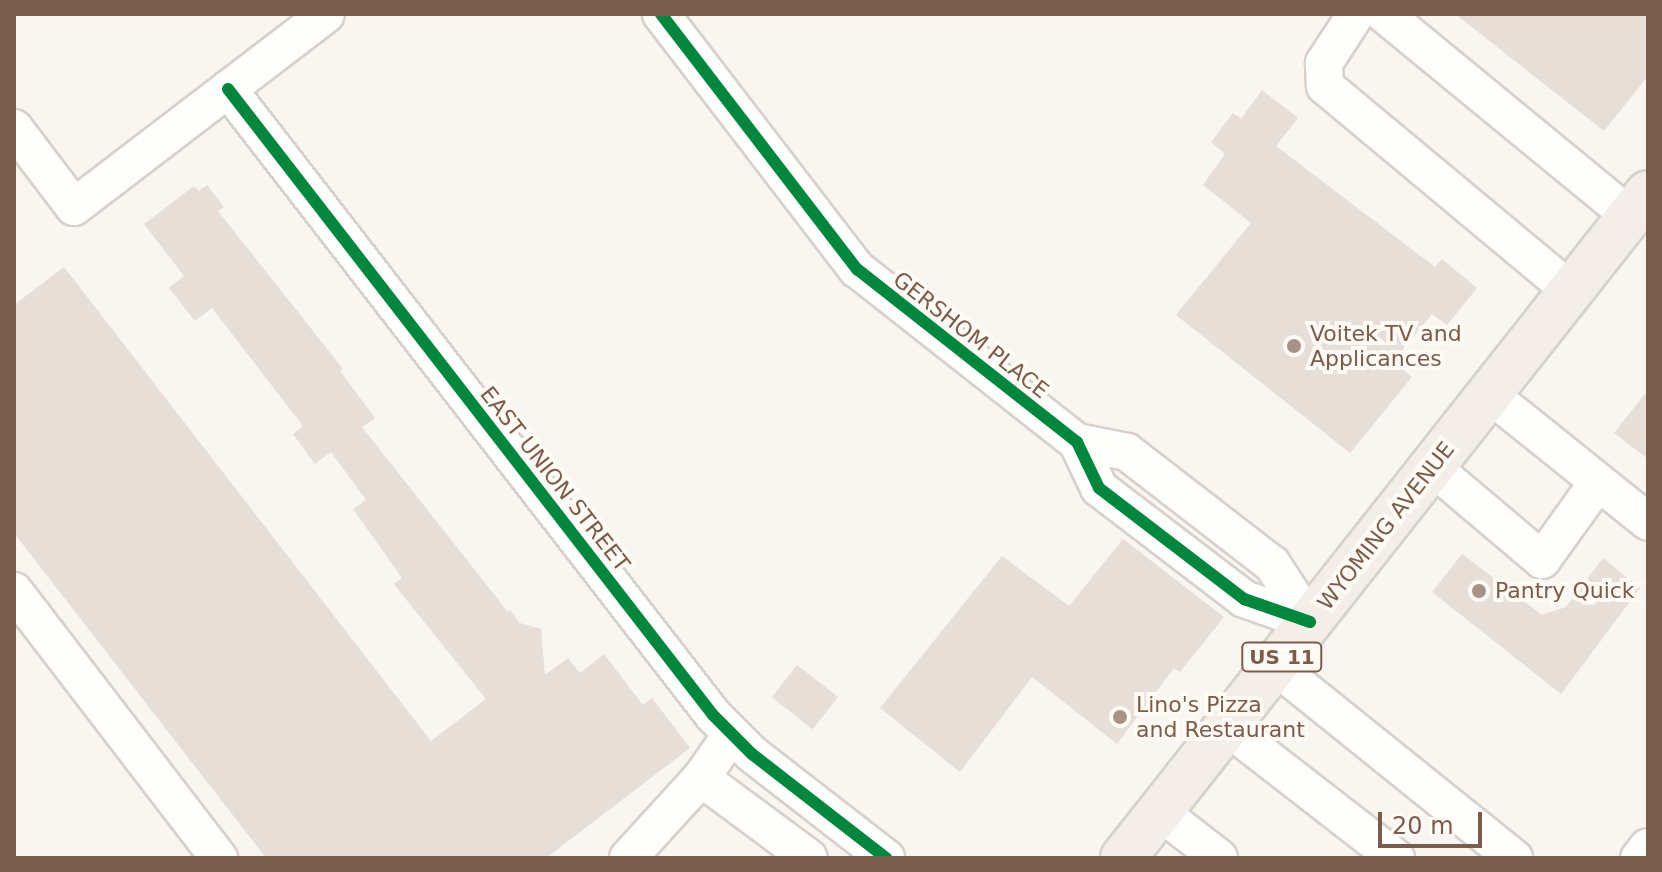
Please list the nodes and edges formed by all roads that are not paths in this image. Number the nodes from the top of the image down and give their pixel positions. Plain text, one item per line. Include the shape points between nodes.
1 (326, 14) edge
2 (661, 14) edge
3 (1356, 14) edge
4 (1384, 14) edge
5 (228, 89) junction
6 (14, 128) edge
7 (1639, 204) edge
8 (1571, 291) junction
9 (1489, 394) junction
10 (1432, 467) junction
11 (1598, 482) junction
12 (1648, 522) edge
13 (14, 591) edge
14 (1310, 622) junction
15 (1275, 666) junction
16 (1227, 727) junction
17 (731, 735) junction
18 (701, 778) junction
19 (1160, 812) junction
20 (843, 825) junction
21 (1648, 847) edge
22 (219, 858) edge
23 (628, 858) edge
24 (809, 858) edge
25 (817, 858) edge
26 (886, 858) edge
27 (1123, 858) edge
28 (1219, 858) edge
29 (1396, 858) edge
30 (1514, 858) edge
31 (1639, 858) edge

1 - 5 street
2 - 14 street, GERSHOM PLACE via 857,269 1077,442 1099,488 1244,599
3 - 8 street via 1324,63 1325,86
4 - 7 street
5 - 6 street via 74,207
5 - 17 street, EAST UNION STREET
7 - 8 main road, WYOMING AVENUE / US 11
8 - 9 main road, WYOMING AVENUE / US 11
9 - 10 main road, WYOMING AVENUE / US 11
9 - 11 street
10 - 11 street via 1542,560
10 - 14 main road, WYOMING AVENUE / US 11
11 - 12 street
13 - 22 street
14 - 15 main road, WYOMING AVENUE / US 11
15 - 16 main road, WYOMING AVENUE / US 11
15 - 30 street
16 - 19 main road, WYOMING AVENUE / US 11
16 - 29 street
17 - 18 street
17 - 20 street, EAST UNION STREET
18 - 23 street
18 - 24 street
19 - 27 main road, WYOMING AVENUE / US 11
19 - 28 street
20 - 25 street
20 - 26 street, EAST UNION STREET
21 - 31 street

